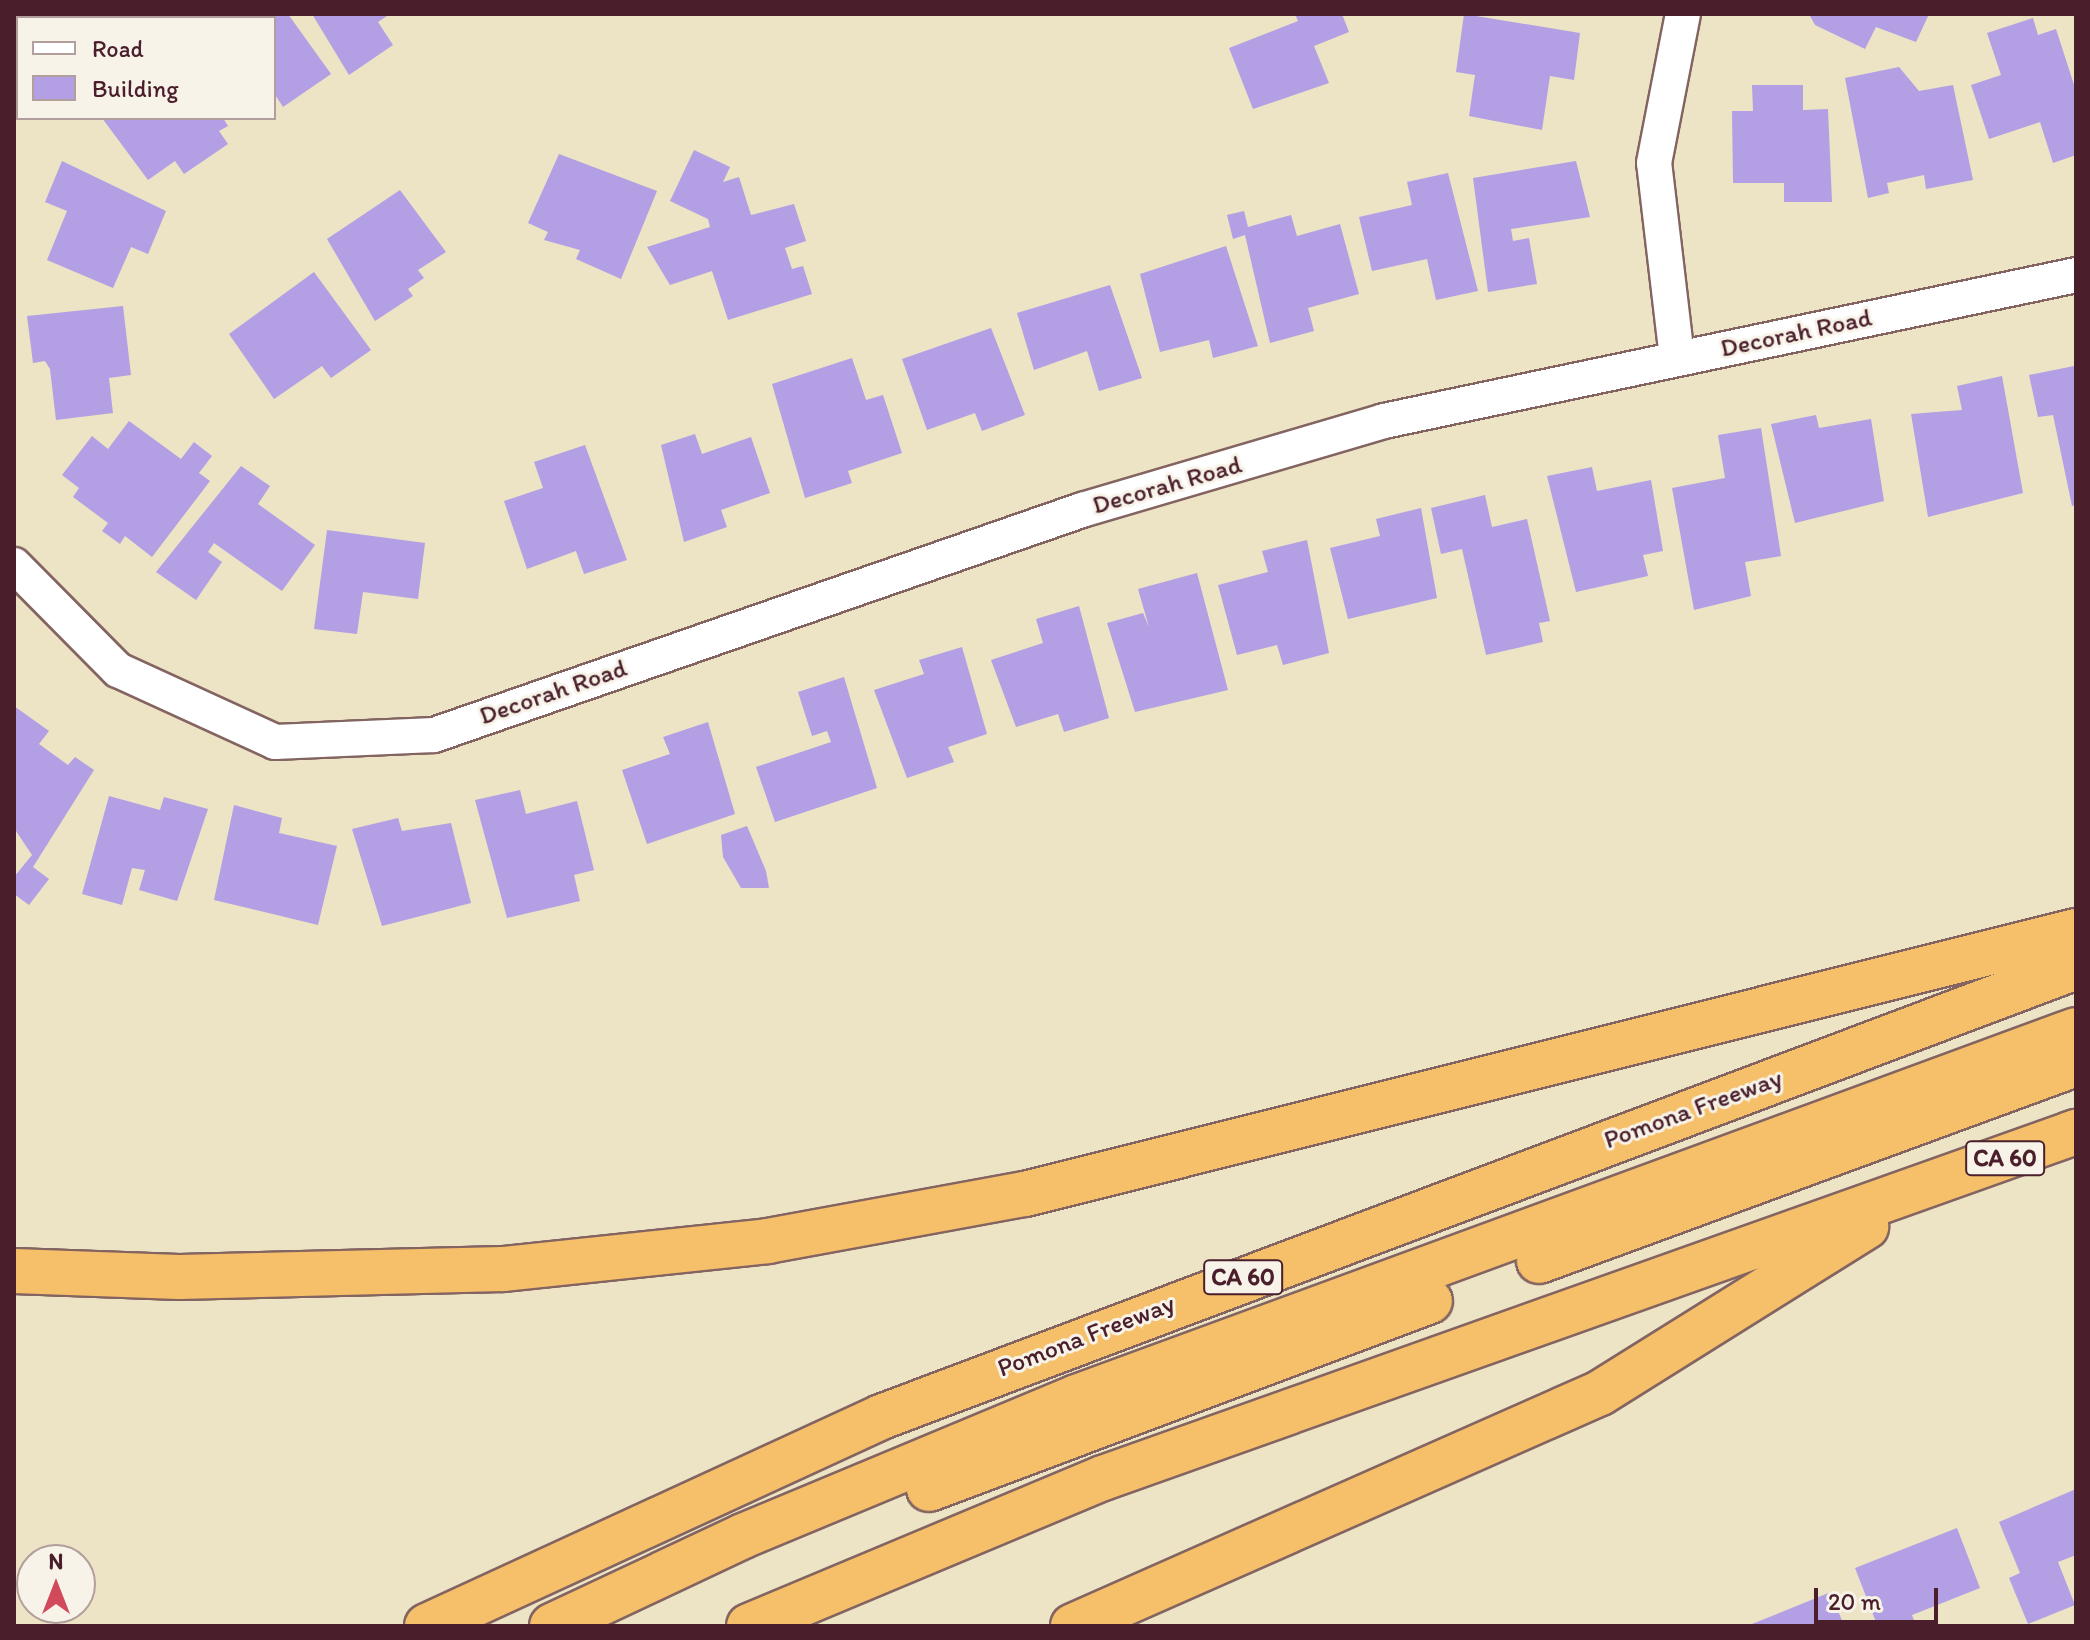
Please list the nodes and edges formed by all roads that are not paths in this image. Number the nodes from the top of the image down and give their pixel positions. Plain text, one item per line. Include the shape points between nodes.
1 (1683, 14) edge
2 (2076, 275) edge
3 (1677, 358) junction
4 (14, 565) edge
5 (2076, 931) edge
6 (2076, 967) edge
7 (2076, 1030) edge
8 (2076, 1064) edge
9 (2076, 1132) edge
10 (1934, 1185) junction
11 (14, 1271) edge
12 (427, 1626) edge
13 (552, 1626) edge
14 (619, 1626) edge
15 (749, 1626) edge
16 (1073, 1626) edge

1 - 3 street via 1654,163
2 - 3 street, Decorah Road
3 - 4 street, Decorah Road via 1384,421 1097,505 434,735 275,742 118,670
5 - 11 highway via 1025,1194 768,1241 503,1269 179,1277
6 - 12 highway, Pomona Freeway / CA 60 via 881,1417
7 - 13 highway via 1077,1397 758,1529
8 - 14 highway via 1073,1432
9 - 10 highway, CA 60
10 - 15 highway, CA 60 via 1103,1478
10 - 16 highway via 1600,1393

